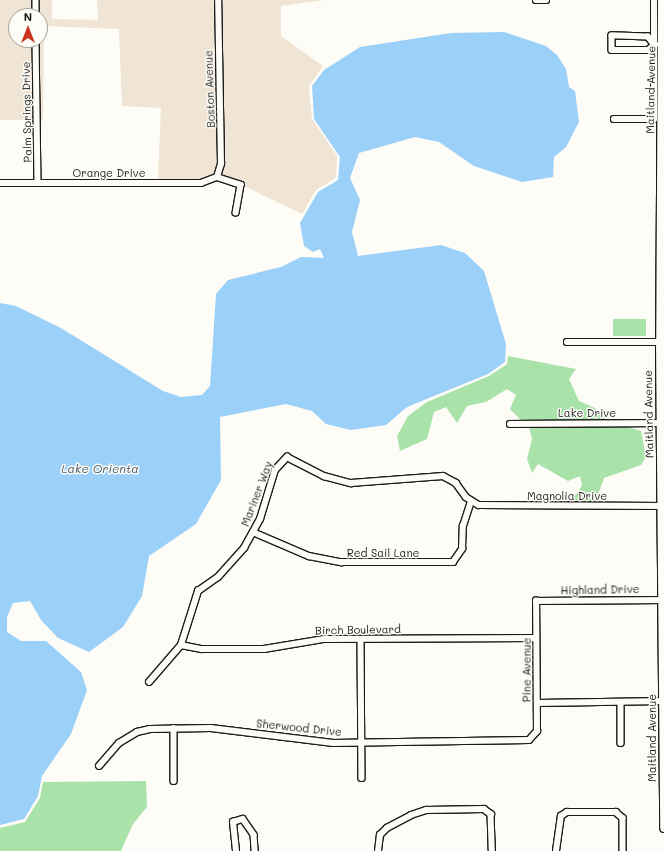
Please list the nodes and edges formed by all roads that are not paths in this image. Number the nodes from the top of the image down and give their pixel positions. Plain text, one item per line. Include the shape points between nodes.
1 (218, 0) edge
2 (536, 0) edge
3 (546, 0) edge
4 (654, 0) edge
5 (662, 0) edge
6 (660, 45) edge
7 (36, 48) edge
8 (614, 119) dead end
9 (217, 177) junction
10 (0, 183) edge
11 (38, 183) junction
12 (236, 214) dead end
13 (662, 308) edge
14 (567, 342) dead end
15 (660, 342) junction
16 (662, 423) edge
17 (510, 424) dead end
18 (471, 502) junction
19 (663, 506) edge
20 (253, 532) junction
21 (663, 600) edge
22 (536, 601) joint
23 (536, 638) junction
24 (361, 640) junction
25 (181, 645) junction
26 (149, 682) dead end
27 (663, 701) edge
28 (621, 702) junction
29 (537, 703) junction
30 (174, 728) junction
31 (534, 738) joint
32 (361, 742) junction
33 (621, 743) dead end
34 (99, 766) dead end
35 (362, 778) dead end
36 (174, 781) dead end
37 (664, 783) edge
38 (664, 828) edge
39 (236, 851) edge
40 (255, 851) edge
41 (378, 851) edge
42 (492, 851) edge
43 (556, 851) edge
44 (623, 851) edge

1 - 9 street, Boston Avenue via 221,164
2 - 3 street
4 - 6 street
5 - 6 main road, Maitland Avenue
6 - 6 street via 648,38 612,36 612,50 648,50
6 - 8 street via 654,119
6 - 13 main road, Maitland Avenue
7 - 11 street, Palm Springs Drive
9 - 11 street, Orange Drive via 201,183
9 - 12 street via 241,185
10 - 11 street, Orange Drive
13 - 15 main road, Maitland Avenue
14 - 15 street
15 - 16 main road, Maitland Avenue
16 - 17 street, Lake Drive
16 - 19 main road, Maitland Avenue
18 - 19 street, Magnolia Drive via 491,506
18 - 20 street, Red Sail Lane via 463,526 462,549 453,562 341,562 309,556
18 - 20 street, Mariner Way via 456,483 442,476 351,483 324,476 287,457 275,470 266,504
19 - 21 main road, Maitland Avenue
20 - 25 street, Mariner Way via 232,563 198,591
21 - 22 street, Highland Drive
21 - 27 main road, Maitland Avenue
22 - 23 street, Pine Avenue
23 - 24 street, Birch Boulevard
23 - 29 street, Pine Avenue
24 - 25 street, Birch Boulevard via 324,639 264,649 202,649
24 - 32 street
25 - 26 street, Mariner Way
27 - 28 street
27 - 37 main road, Maitland Avenue
28 - 29 street
28 - 33 street
29 - 31 street, Pine Avenue via 537,731
30 - 32 street, Sherwood Drive via 211,728 326,742
30 - 34 street, Sherwood Drive via 137,732 119,743
30 - 36 street
31 - 32 street, Sherwood Drive
32 - 35 street
37 - 38 main road, Maitland Avenue
39 - 40 street via 233,822 243,819 254,835
41 - 42 street via 380,835 387,828 411,815 426,810 484,809 491,814
43 - 44 street via 561,816 567,812 616,812 623,818

